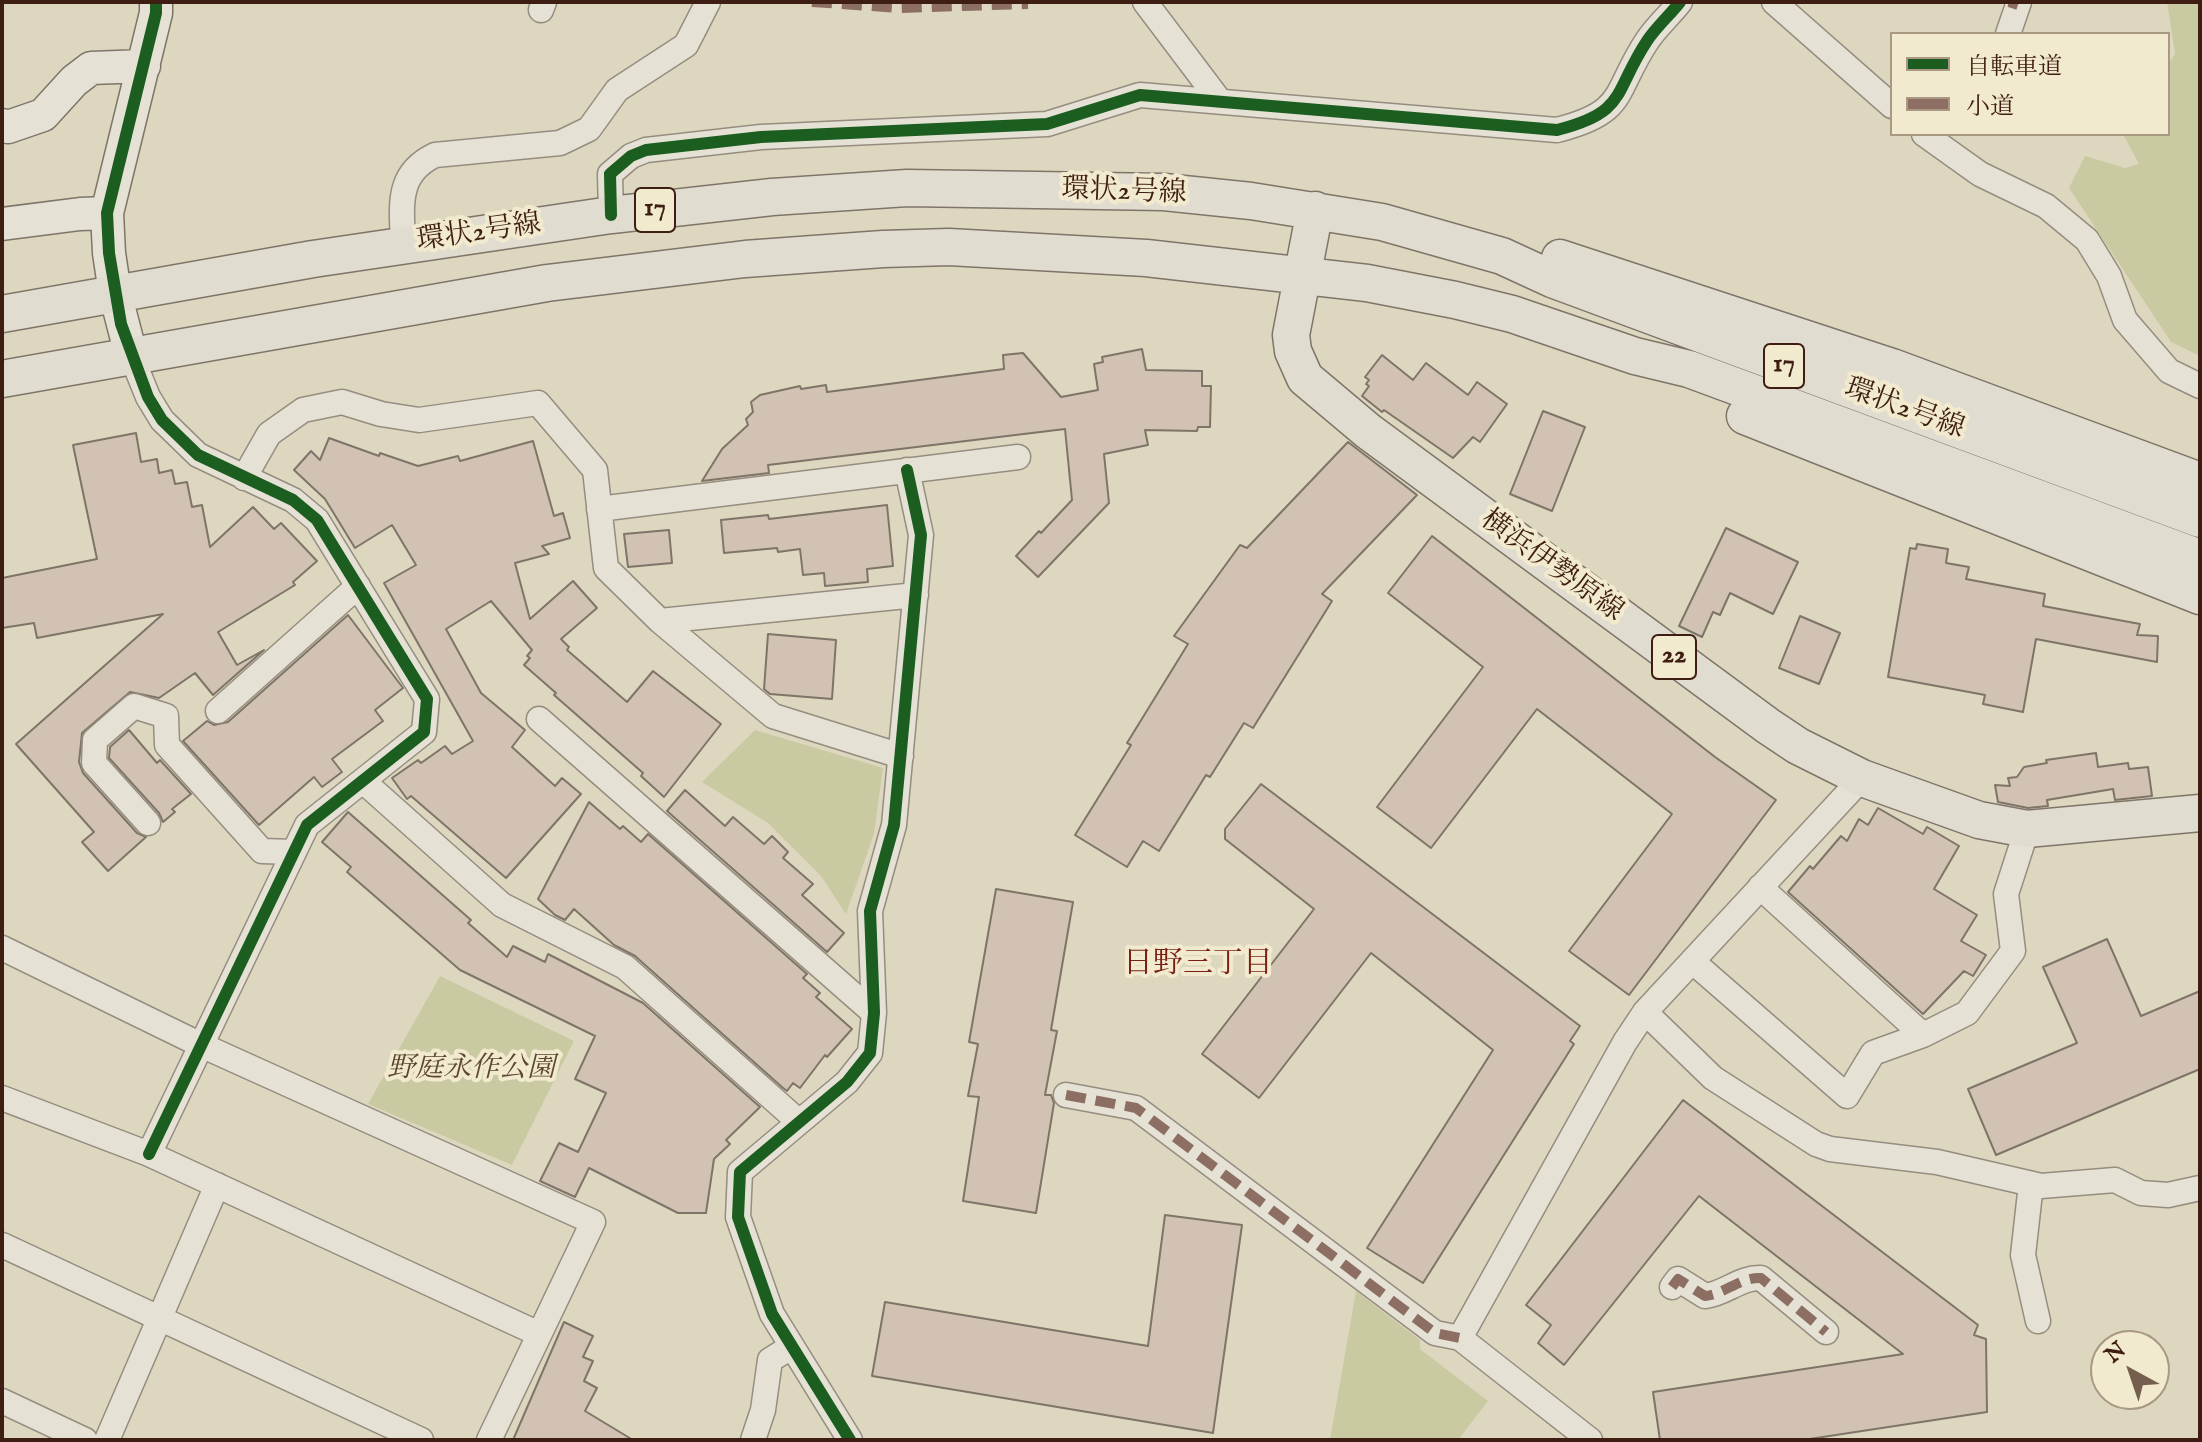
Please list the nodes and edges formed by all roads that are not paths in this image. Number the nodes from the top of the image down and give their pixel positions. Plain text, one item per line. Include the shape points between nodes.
1 (156, 2) edge
2 (708, 2) edge
3 (1145, 2) edge
4 (1680, 2) edge
5 (1774, 2) edge
6 (2019, 2) edge
7 (2009, 32) edge
8 (144, 66) junction
9 (1219, 100) junction
10 (1890, 104) edge
11 (2, 125) edge
12 (1927, 136) edge
13 (1315, 210) junction
14 (107, 213) junction
15 (611, 215) junction
16 (2, 224) edge
17 (403, 245) junction
18 (1502, 256) junction
19 (1303, 274) junction
20 (115, 293) junction
21 (2, 314) edge
22 (131, 355) junction
23 (1635, 356) junction
24 (2, 379) edge
25 (2200, 386) edge
26 (1018, 457) dead end
27 (907, 470) junction
28 (244, 478) junction
29 (2200, 481) edge
30 (599, 509) junction
31 (2200, 519) edge
32 (2200, 558) edge
33 (358, 586) junction
34 (916, 595) junction
35 (2200, 596) edge
36 (660, 621) junction
37 (218, 711) dead end
38 (539, 719) dead end
39 (901, 756) junction
40 (1862, 778) junction
41 (364, 782) junction
42 (2200, 813) edge
43 (148, 823) dead end
44 (2027, 829) junction
45 (294, 852) junction
46 (1760, 887) junction
47 (2, 948) edge
48 (1692, 961) junction
49 (1645, 1012) junction
50 (874, 1013) junction
51 (1923, 1035) junction
52 (201, 1045) junction
53 (1066, 1095) dead end
54 (2, 1098) edge
55 (798, 1121) junction
56 (149, 1154) junction
57 (2031, 1184) junction
58 (217, 1185) junction
59 (2200, 1188) edge
60 (2, 1245) edge
61 (1672, 1287) dead end
62 (159, 1318) junction
63 (2038, 1321) dead end
64 (1826, 1332) dead end
65 (539, 1334) junction
66 (1460, 1338) junction
67 (791, 1347) junction
68 (2, 1401) edge
69 (85, 1440) edge
70 (107, 1440) edge
71 (421, 1440) edge
72 (489, 1440) edge
73 (753, 1440) edge
74 (850, 1440) edge
75 (1590, 1440) edge

1 - 8 street
2 - 17 street via 686,45 617,90 589,129 560,143 435,155 421,162 404,186
3 - 9 street
4 - 9 street via 1647,41 1609,109 1557,130
5 - 10 street
6 - 7 street
8 - 11 street via 91,68 43,115
8 - 14 street
9 - 15 street via 1140,95 1047,124 761,137 646,150 610,174
12 - 25 street via 1980,174 2046,206 2087,240 2109,276 2125,320 2169,371
13 - 15 main road, 環状2号線 / 17 via 1164,192 907,188
13 - 18 main road, 環状2号線 / 17 via 1382,222
13 - 19 main road, 横浜伊勢原線 / 22
14 - 16 street
14 - 20 street
15 - 17 main road, 環状2号線 / 17
17 - 20 main road, 環状2号線 / 17
18 - 29 main road via 1558,257 1656,287
18 - 31 main road, 環状2号線 / 17
19 - 22 main road, 環状2号線 / 17 via 1146,258 949,247 811,253 547,283
19 - 23 main road, 環状2号線 / 17 via 1512,314
19 - 40 main road, 横浜伊勢原線 / 22 via 1291,335 1296,359 1313,386 1768,726
20 - 21 main road, 環状2号線 / 17
20 - 22 street
22 - 24 main road, 環状2号線 / 17
22 - 28 street via 162,420 198,455
23 - 32 main road, 環状2号線 / 17 via 1689,369
23 - 35 main road via 1683,390
26 - 27 street
27 - 30 street
27 - 34 street via 921,535
28 - 30 street via 269,434 303,410 342,402 419,420 538,403 595,470
28 - 33 street via 293,500 317,520
30 - 36 street via 606,568
33 - 37 street
33 - 41 street via 427,699 424,732
34 - 36 street
34 - 39 street
36 - 39 street via 773,716
38 - 50 street
39 - 50 street via 894,825 870,911
40 - 44 main road, 横浜伊勢原線 / 22 via 1979,820
40 - 46 street
41 - 45 street via 307,825
41 - 55 street via 502,905 625,967
42 - 44 main road, 横浜伊勢原線 / 22
43 - 45 street via 94,763 95,740 134,706 166,716 167,745 262,851
44 - 51 street via 2006,894 2013,951 1967,1013
45 - 52 street
46 - 48 street
46 - 51 street
47 - 52 street
48 - 49 street
48 - 51 street via 1847,1096 1873,1053
49 - 57 street via 1713,1078 1816,1144 1937,1162
49 - 66 street
50 - 55 street via 870,1053 847,1082
52 - 56 street
52 - 65 street via 593,1222
53 - 66 street via 1136,1108 1435,1333
54 - 56 street
55 - 67 street via 740,1172 738,1217 772,1314
56 - 58 street
57 - 59 street via 2115,1180 2141,1193 2168,1195
57 - 63 street via 2023,1255
58 - 62 street
58 - 65 street
60 - 62 street
61 - 64 street via 1678,1279 1705,1296 1715,1295 1748,1278 1761,1278
62 - 70 street
62 - 71 street
65 - 72 street
66 - 75 street
67 - 73 street via 770,1360
67 - 74 street
68 - 69 street

